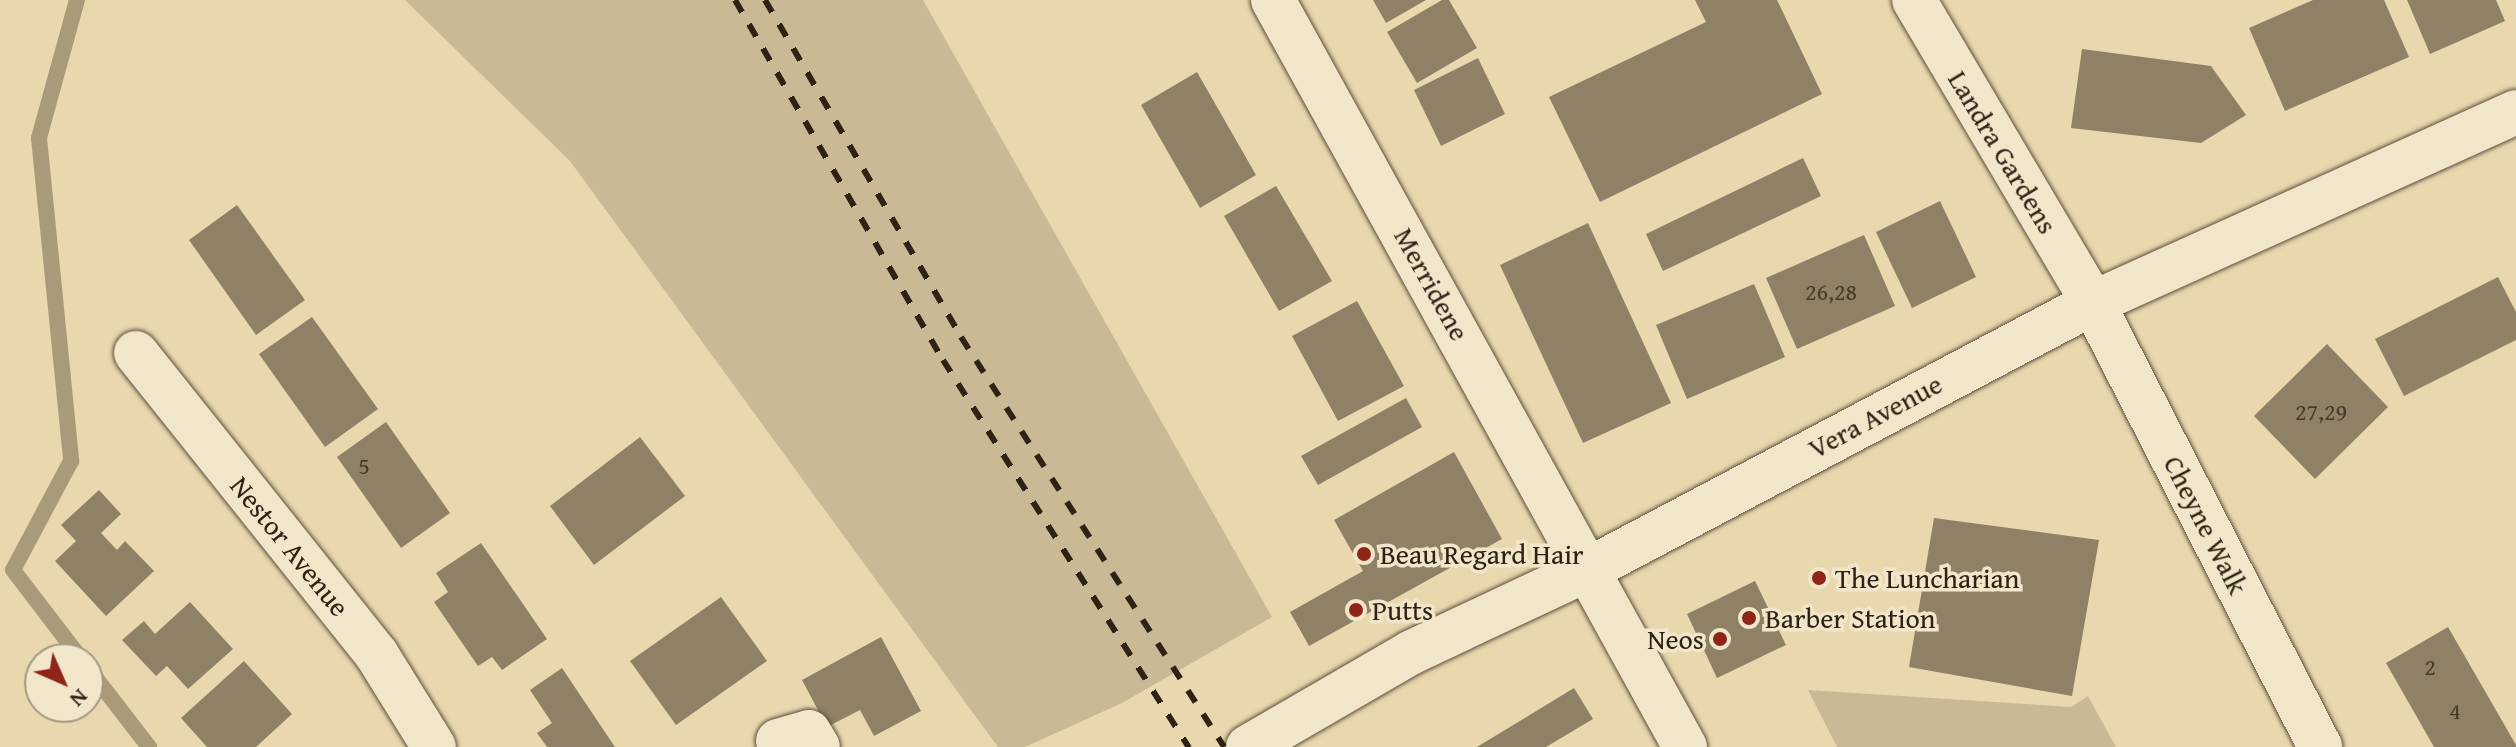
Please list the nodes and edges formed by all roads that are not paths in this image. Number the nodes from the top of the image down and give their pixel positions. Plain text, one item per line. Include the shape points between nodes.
1 (1273, 0) edge
2 (1914, 0) edge
3 (2516, 112) edge
4 (2093, 303) junction
5 (136, 353) dead end
6 (1591, 568) junction
7 (434, 747) edge
8 (1248, 747) edge
9 (1685, 747) edge
10 (2320, 747) edge

1 - 6 street, Merridene
2 - 4 street, Landra Gardens
3 - 4 street, Vera Avenue
4 - 6 street, Vera Avenue
4 - 10 street, Cheyne Walk
5 - 7 street, Nestor Avenue via 377,655
6 - 8 street, Vera Avenue via 1410,653
6 - 9 street, Merridene

